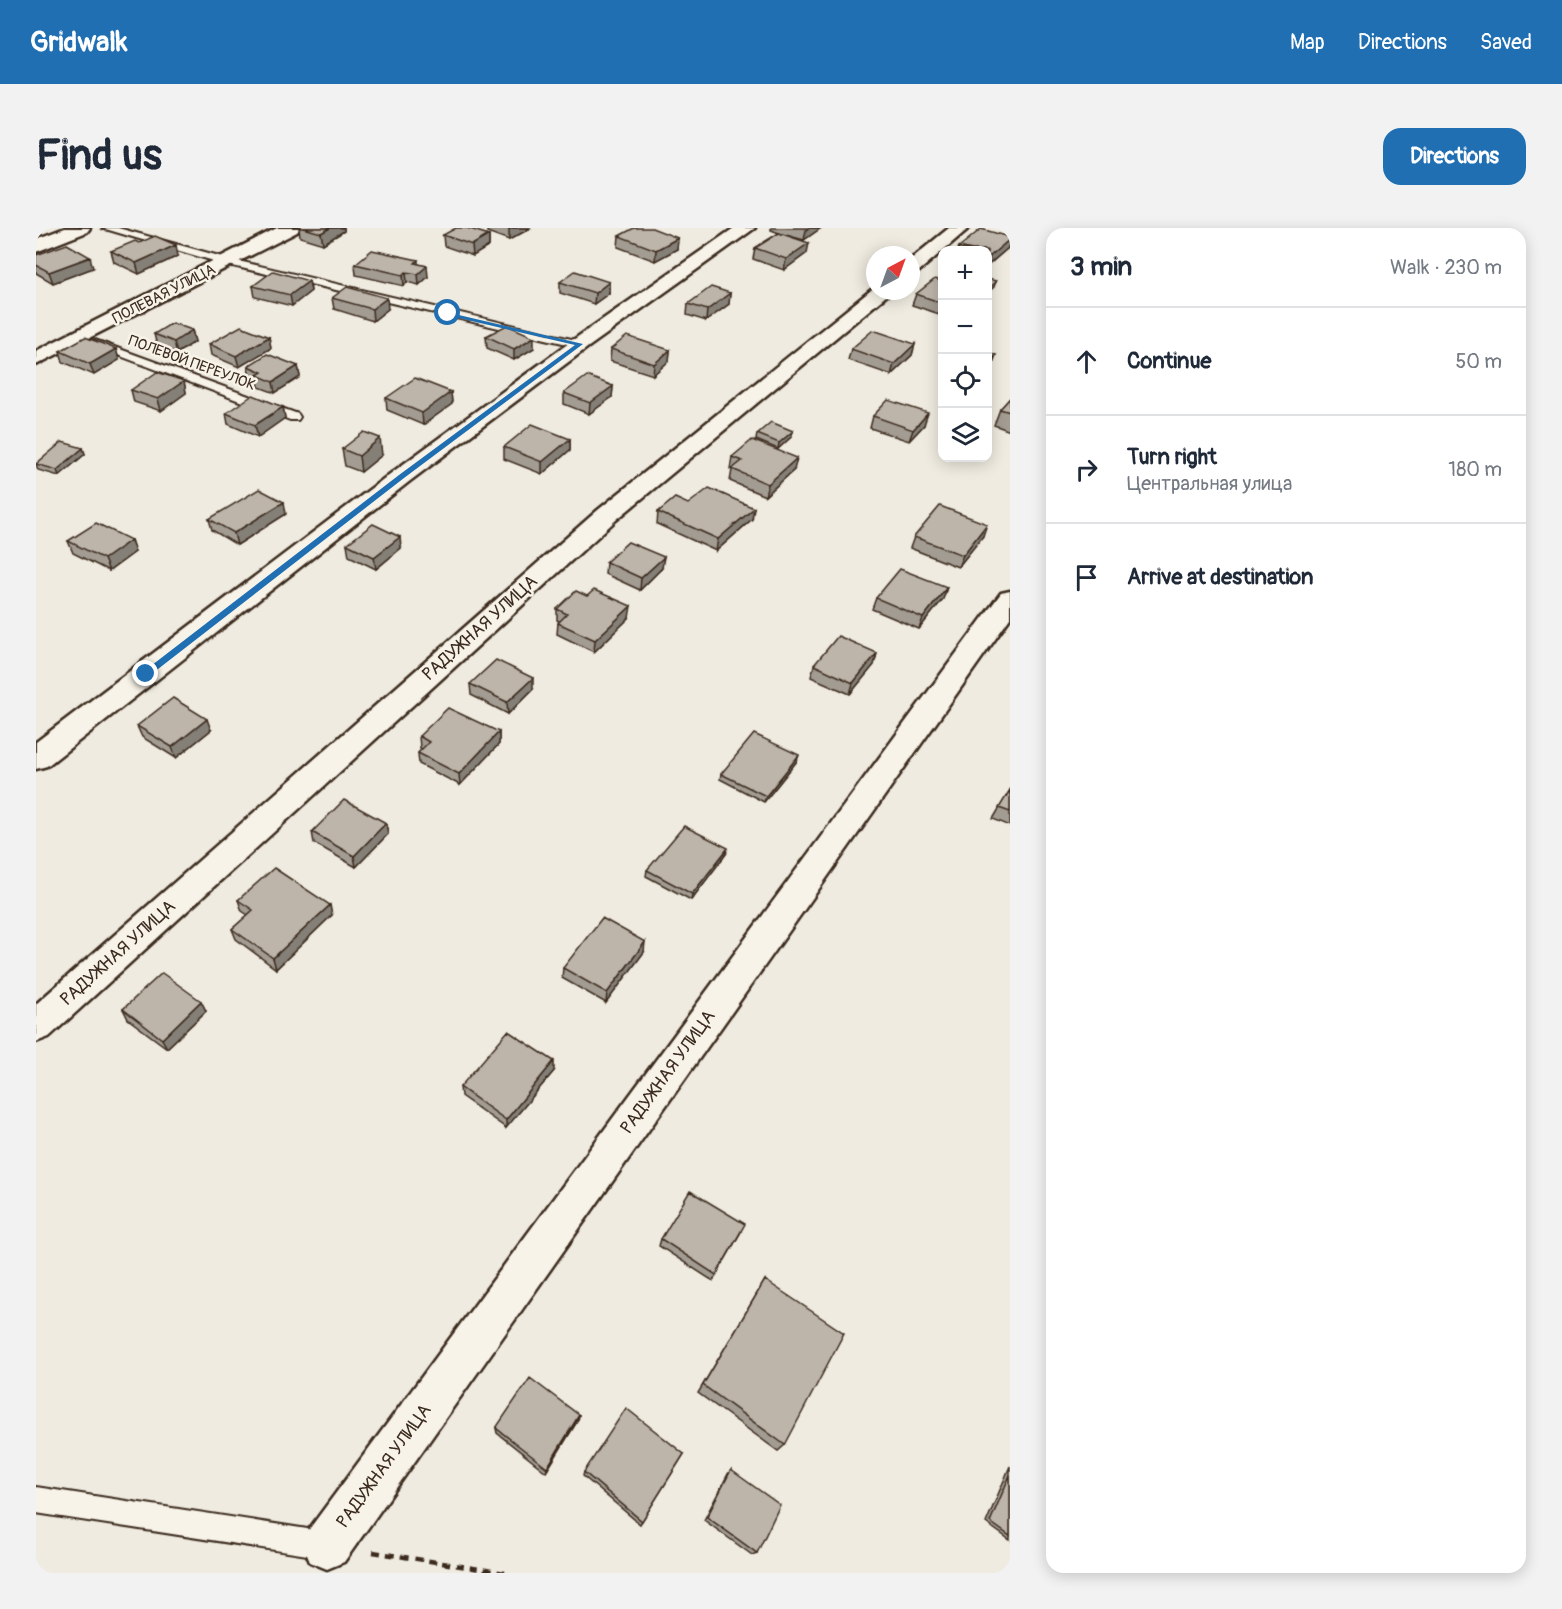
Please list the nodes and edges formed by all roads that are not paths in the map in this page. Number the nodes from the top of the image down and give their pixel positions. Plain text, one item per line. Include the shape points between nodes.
1 (81, 228) edge
2 (107, 228) edge
3 (291, 228) edge
4 (746, 228) edge
5 (961, 228) edge
6 (981, 233) edge
7 (36, 246) edge
8 (920, 260) edge
9 (228, 262) junction
10 (871, 300) edge
11 (79, 337) junction
12 (580, 344) junction
13 (36, 359) edge
14 (294, 417) dead end
15 (1010, 599) edge
16 (36, 758) edge
17 (36, 1026) edge
18 (36, 1500) edge
19 (327, 1545) joint

1 - 7 street
2 - 9 lane
3 - 9 street, ПОЛЕВАЯ УЛИЦА
4 - 12 street
5 - 6 street
5 - 8 street
9 - 11 street, ПОЛЕВАЯ УЛИЦА
9 - 12 lane
10 - 17 street, РАДУЖНАЯ УЛИЦА via 607,515
11 - 13 street, ПОЛЕВАЯ УЛИЦА
11 - 14 lane, ПОЛЕВОЙ ПЕРЕУЛОК
12 - 16 street
15 - 19 street, РАДУЖНАЯ УЛИЦА
18 - 19 lane

